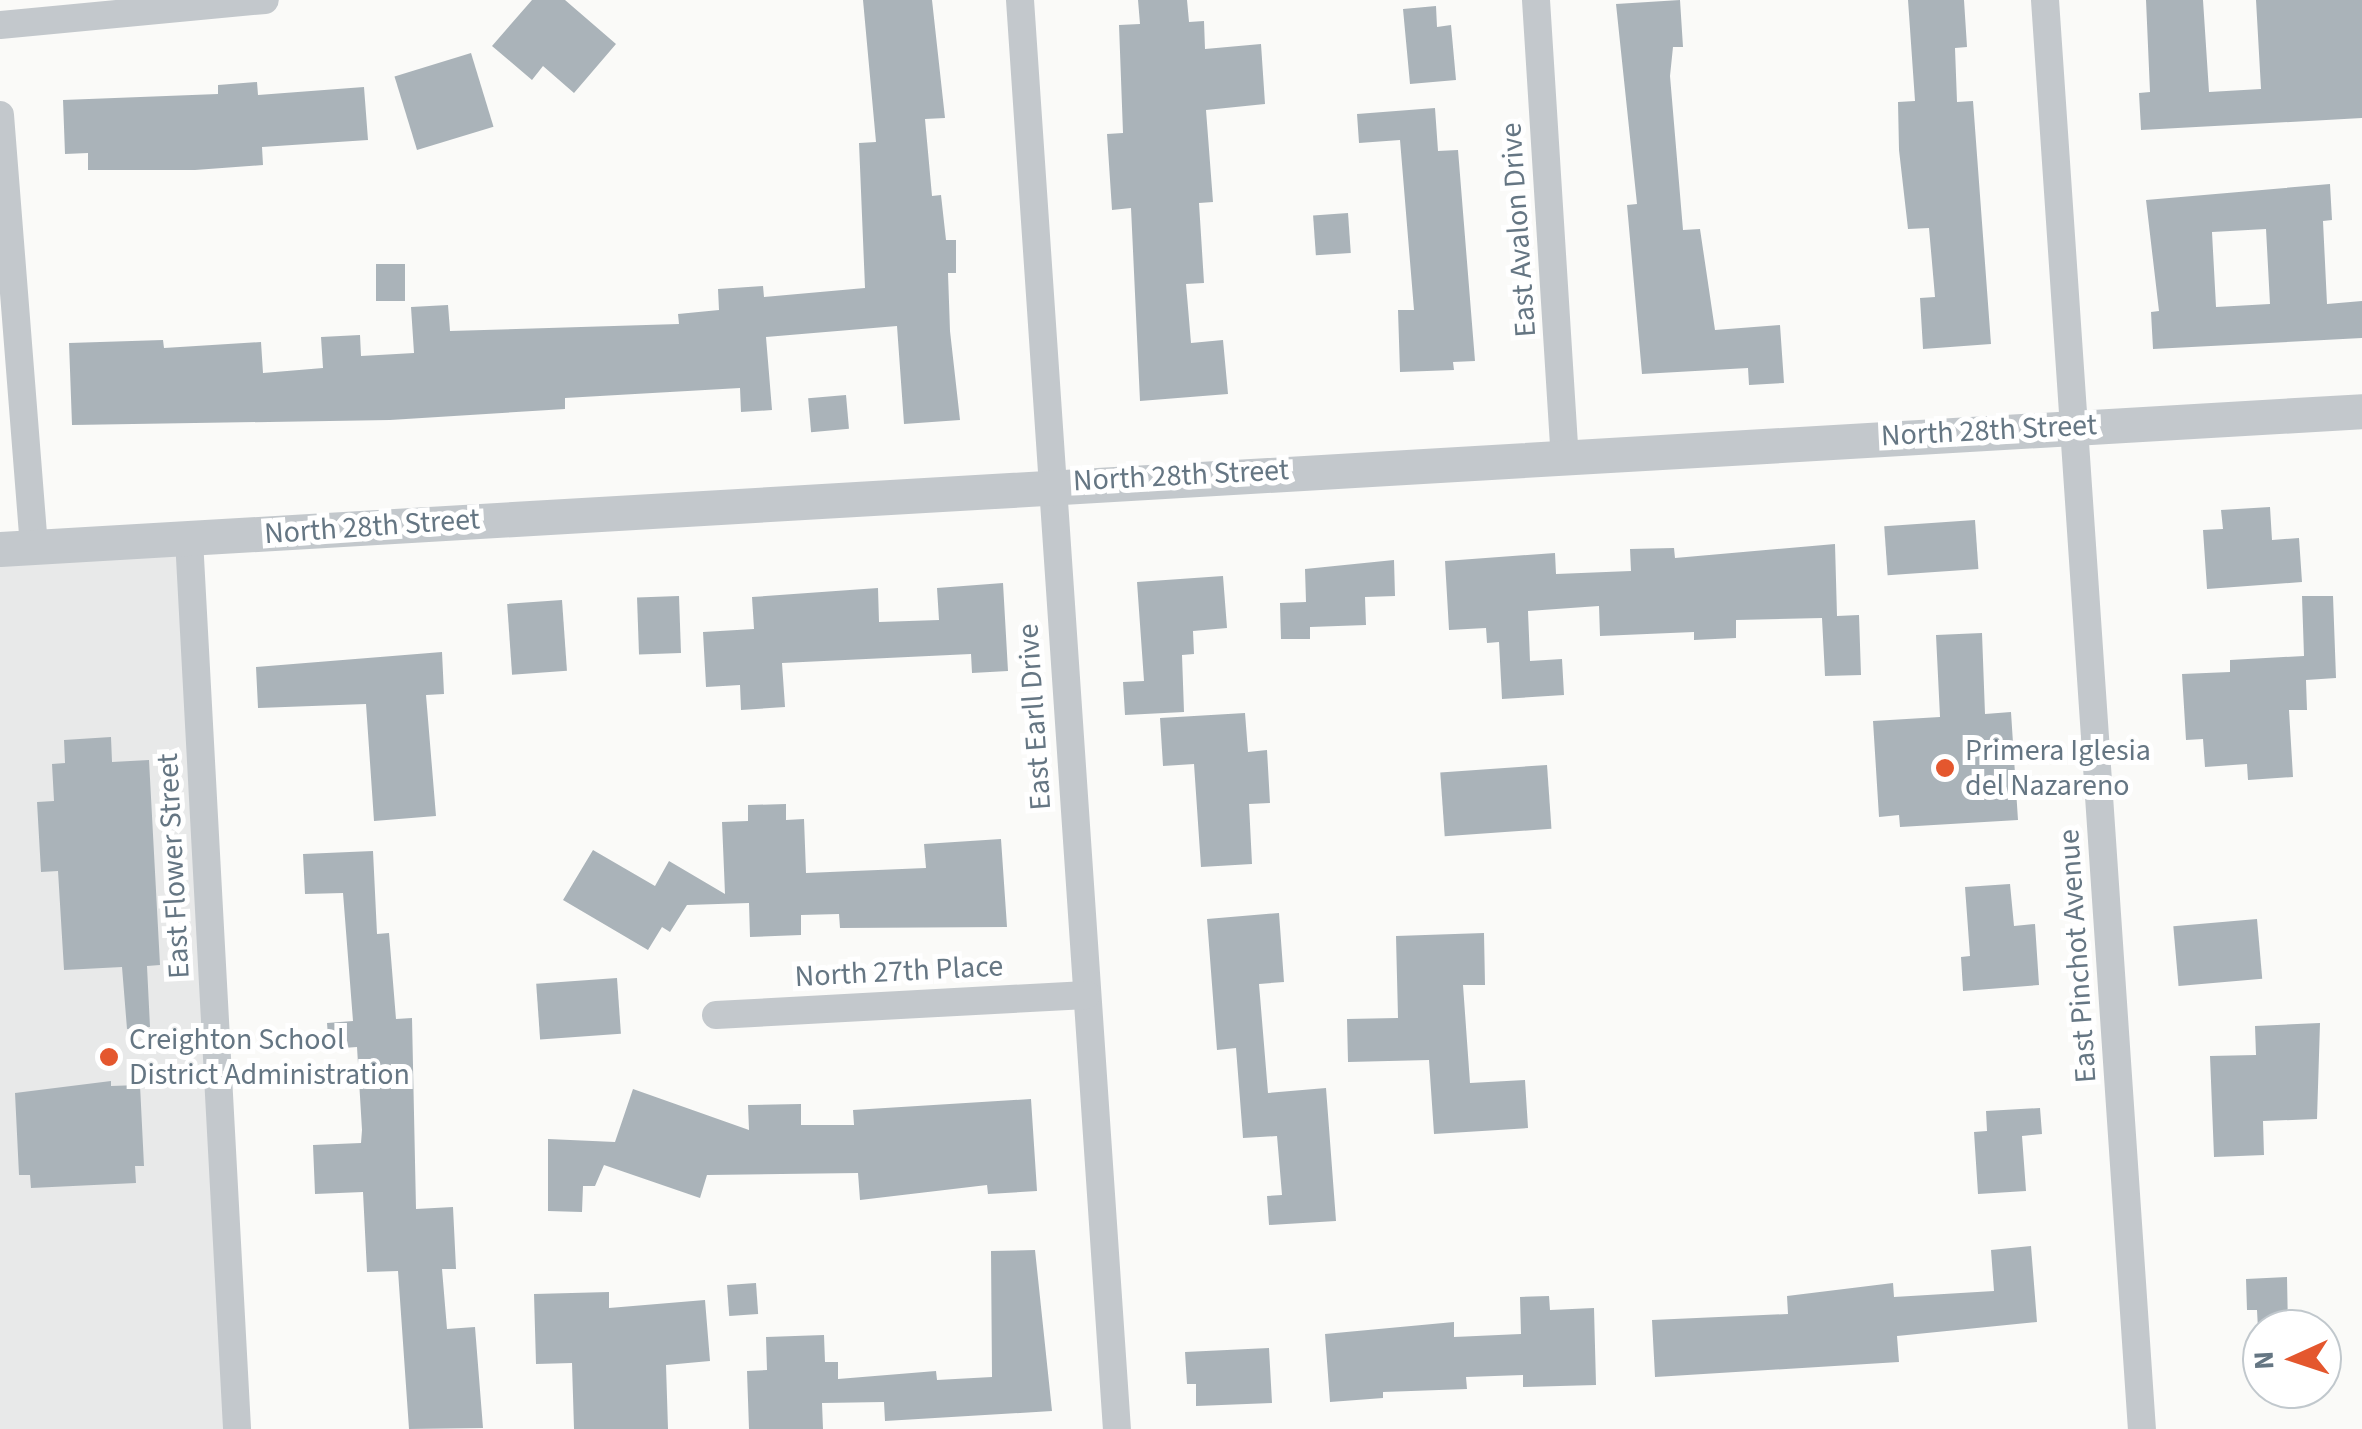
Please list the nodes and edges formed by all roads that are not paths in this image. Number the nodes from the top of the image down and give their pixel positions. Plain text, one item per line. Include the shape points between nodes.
1 (265, 0) edge
2 (1020, 0) edge
3 (1536, 0) edge
4 (2046, 0) edge
5 (0, 24) edge
6 (0, 115) edge
7 (2362, 411) edge
8 (2075, 426) junction
9 (1565, 456) junction
10 (1052, 484) junction
11 (189, 538) junction
12 (17, 549) edge
13 (1086, 995) junction
14 (716, 1015) dead end
15 (238, 1429) edge
16 (1117, 1429) edge
17 (2142, 1429) edge

1 - 5 street
2 - 10 street, East Earll Drive
3 - 9 street, East Avalon Drive
4 - 8 street, East Pinchot Avenue
6 - 12 street
7 - 8 street, North 28th Street
8 - 9 street, North 28th Street
8 - 17 street, East Pinchot Avenue
9 - 10 street, North 28th Street
10 - 11 street, North 28th Street
10 - 13 street, East Earll Drive
11 - 12 street, North 28th Street
11 - 15 street, East Flower Street
13 - 14 street, North 27th Place
13 - 16 street, East Earll Drive

